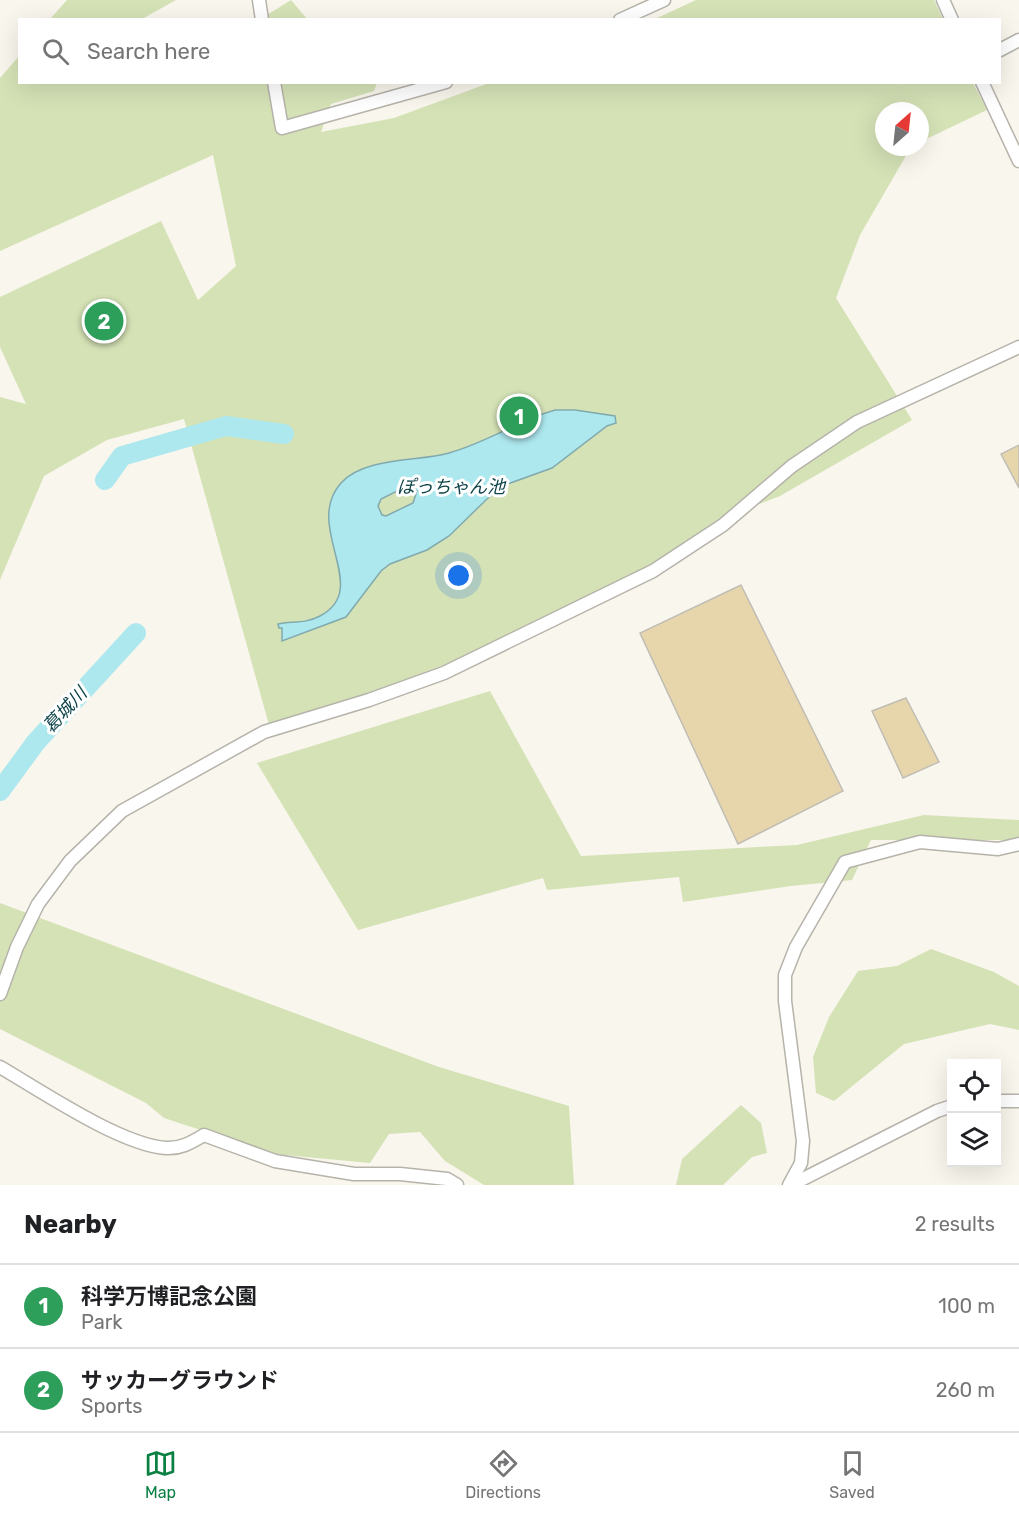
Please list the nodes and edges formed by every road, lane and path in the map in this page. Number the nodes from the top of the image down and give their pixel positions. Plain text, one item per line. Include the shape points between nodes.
1 (259, 0) edge
2 (664, 0) edge
3 (943, 0) edge
4 (262, 18) edge
5 (624, 18) edge
6 (951, 18) edge
7 (1019, 40) edge
8 (1001, 49) edge
9 (274, 84) edge
10 (439, 84) edge
11 (983, 84) edge
12 (1019, 161) edge
13 (1019, 347) edge
14 (1019, 844) edge
15 (0, 994) edge
16 (0, 1067) edge
17 (1001, 1101) edge
18 (1019, 1101) edge
19 (947, 1107) edge
20 (457, 1185) edge
21 (790, 1185) edge

1 - 4 street
2 - 5 street
3 - 6 street
7 - 8 street
9 - 10 street via 282,128
11 - 12 street
13 - 15 street via 857,422 792,466 723,525 653,571 444,673 264,732 122,811 70,861 38,904
14 - 21 street via 998,849 920,842 845,862 796,947 785,975 803,1141 801,1163
16 - 20 street via 128,1140 165,1148 184,1147 204,1135 276,1161 354,1174 447,1179
17 - 18 street
19 - 21 street

